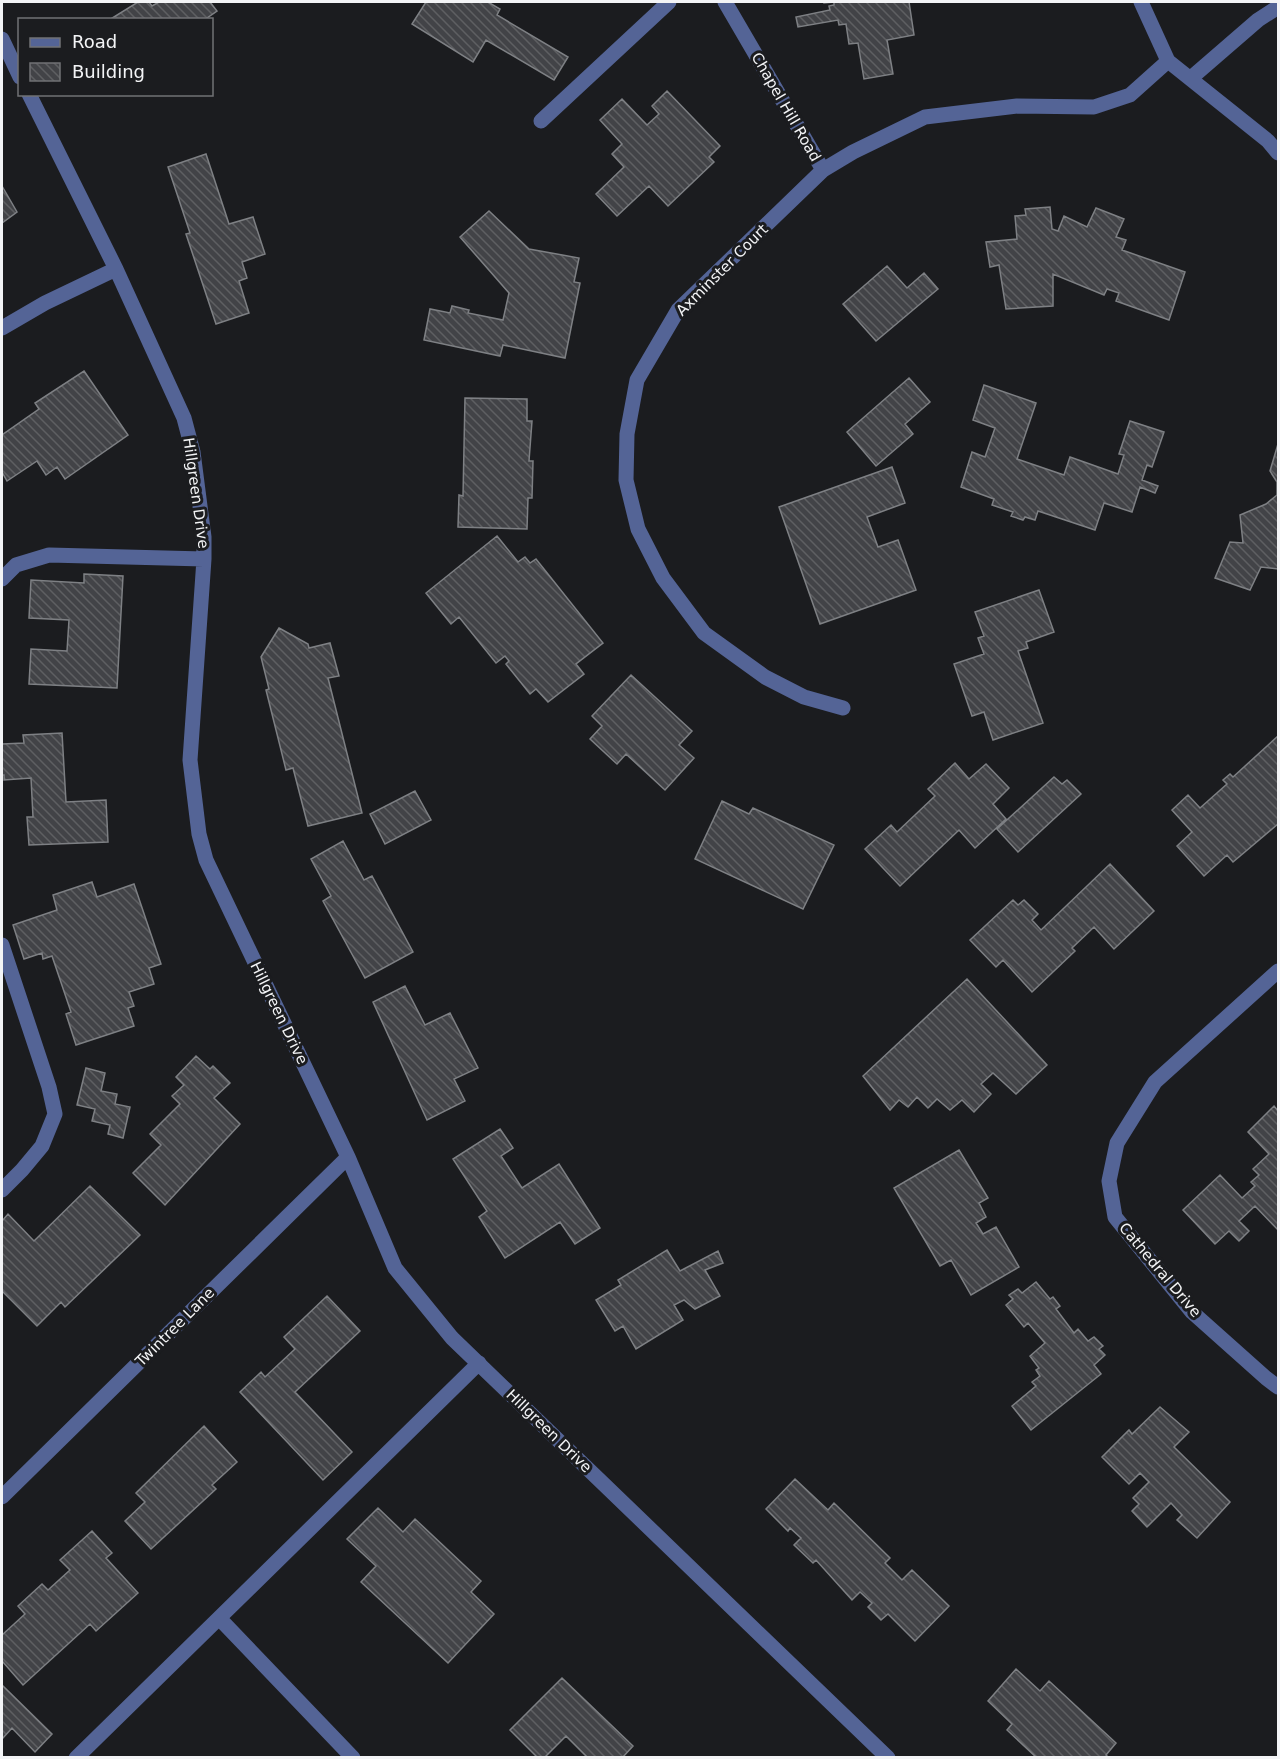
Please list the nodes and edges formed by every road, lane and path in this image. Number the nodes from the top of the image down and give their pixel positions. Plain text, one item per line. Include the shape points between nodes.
1 (669, 2) edge
2 (725, 2) edge
3 (1141, 2) edge
4 (1278, 7) edge
5 (2, 39) edge
6 (5, 58) edge
7 (1168, 61) junction
8 (18, 74) edge
9 (1191, 78) junction
10 (29, 96) edge
11 (541, 121) dead end
12 (1278, 153) edge
13 (823, 170) junction
14 (116, 269) junction
15 (2, 328) edge
16 (204, 559) junction
17 (2, 579) edge
18 (843, 708) dead end
19 (2, 945) edge
20 (1278, 972) edge
21 (348, 1157) junction
22 (2, 1190) edge
23 (479, 1363) junction
24 (1278, 1387) edge
25 (2, 1497) edge
26 (219, 1618) junction
27 (76, 1758) edge
28 (353, 1758) edge
29 (888, 1758) edge

1 - 11 street
2 - 13 street, Chapel Hill Road
3 - 7 street
4 - 9 street
5 - 6 street
6 - 8 street
7 - 9 street
7 - 13 street, Chapel Hill Road via 1130,95 1094,107 1017,106 925,117
9 - 12 street
10 - 14 street, Hillgreen Drive
13 - 18 street, Axminster Court via 678,310 638,380 627,434 626,480 638,529 648,549 663,578 704,633 765,677 804,697
14 - 15 street
14 - 16 street, Hillgreen Drive via 184,418 193,452
16 - 17 street via 49,555 16,565
16 - 21 street, Hillgreen Drive via 190,760 199,834 206,860
19 - 22 street via 55,1114 42,1146
20 - 24 street, Cathedral Drive via 1155,1082 1117,1143 1110,1181 1115,1217 1192,1312
21 - 23 street, Hillgreen Drive via 395,1268 452,1338
21 - 25 street, Twintree Lane
23 - 26 street
23 - 29 street, Hillgreen Drive
26 - 27 street
26 - 28 street

